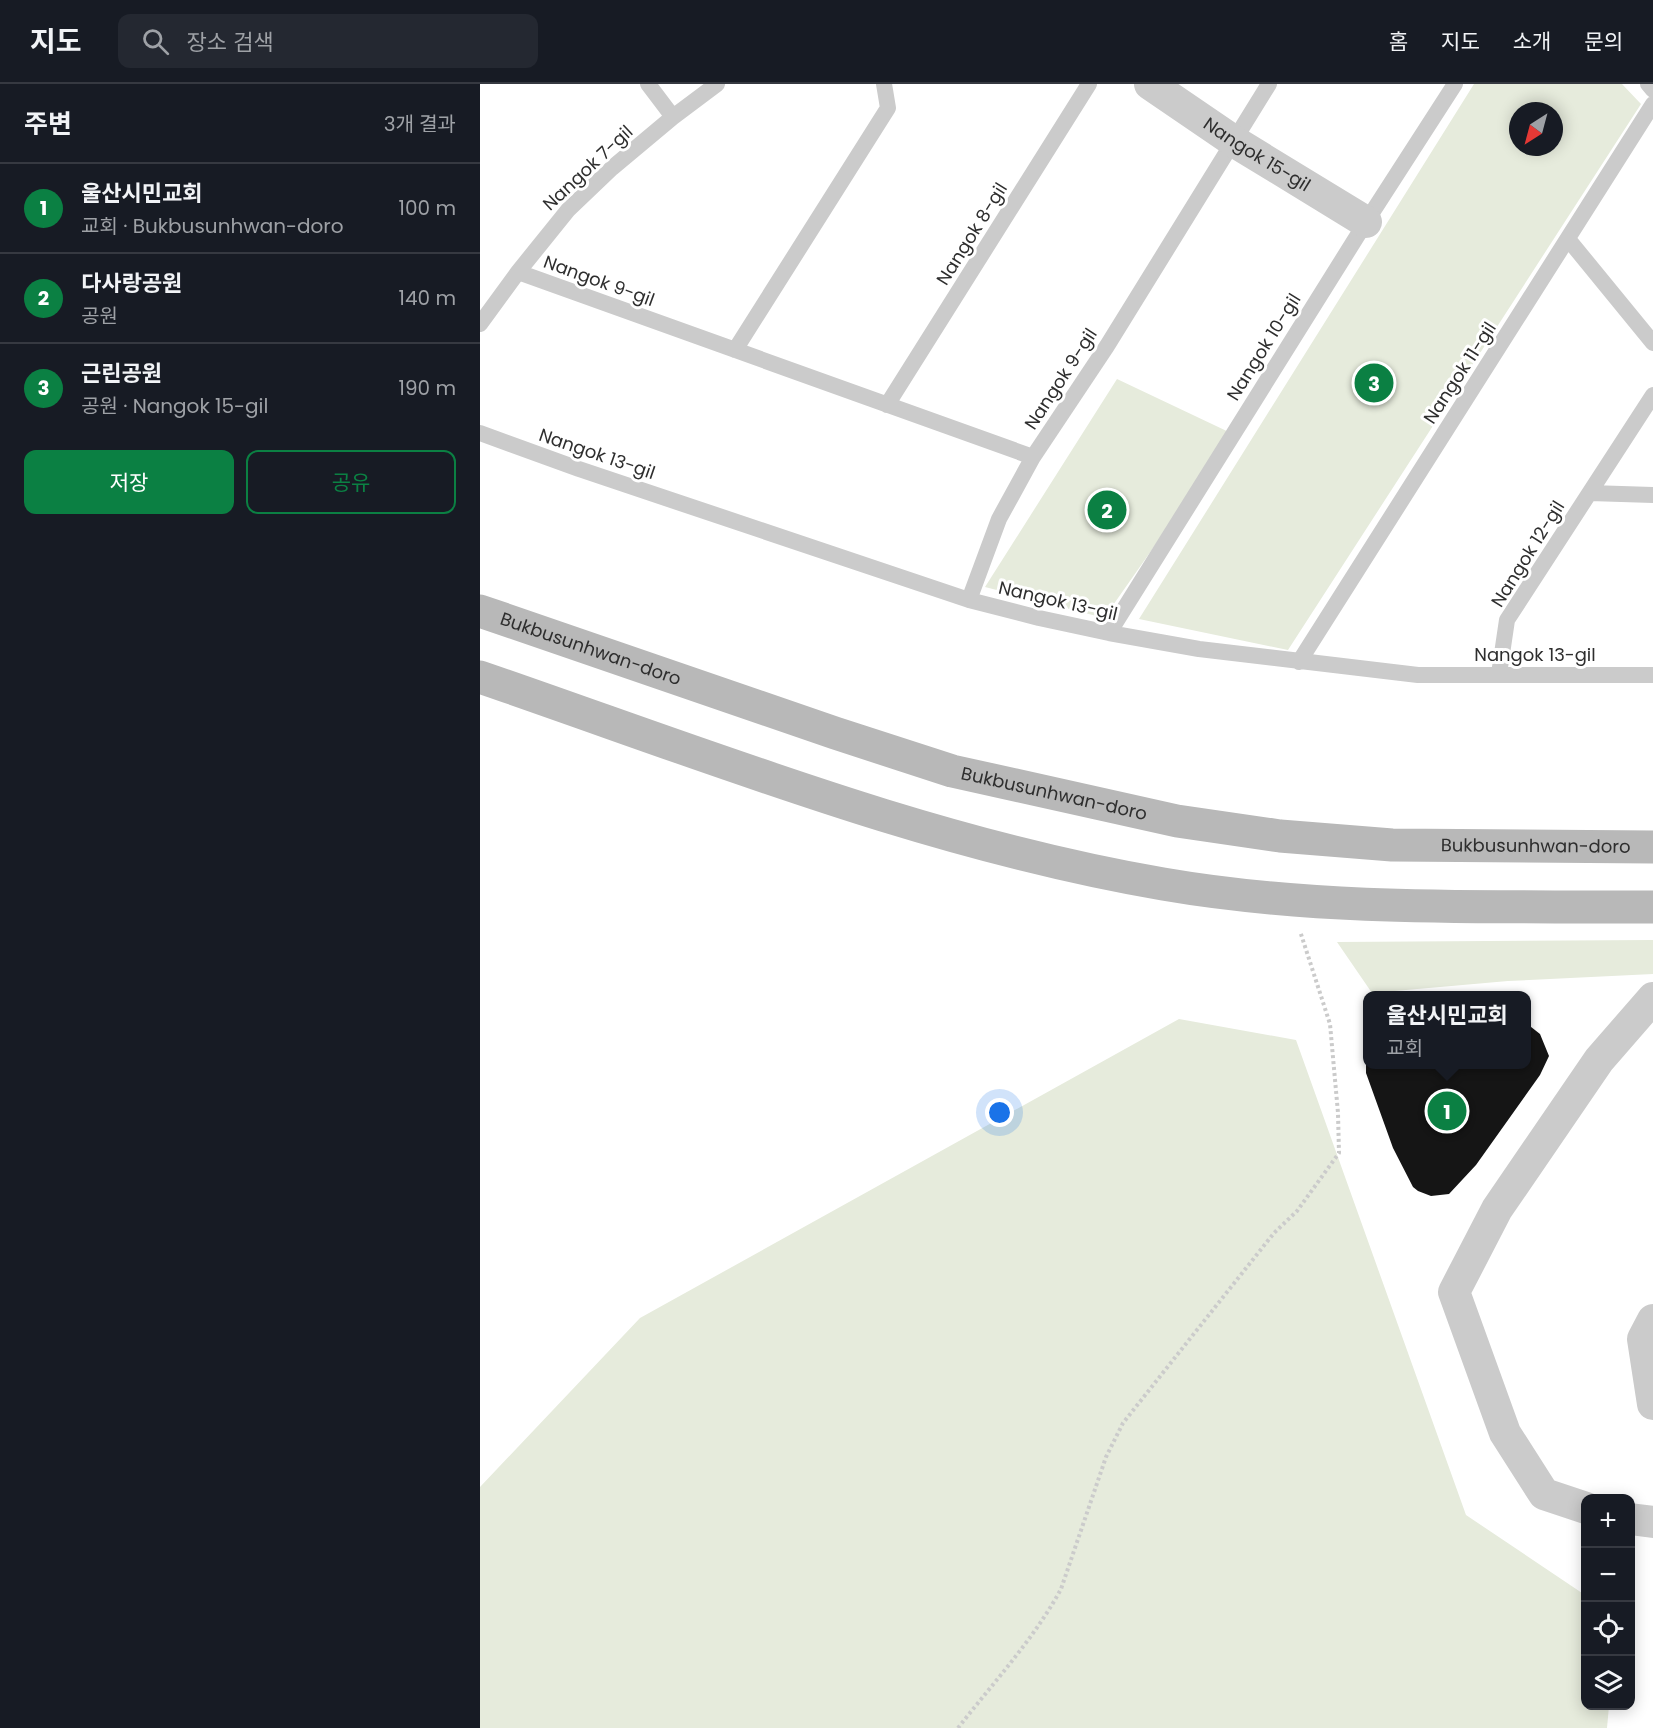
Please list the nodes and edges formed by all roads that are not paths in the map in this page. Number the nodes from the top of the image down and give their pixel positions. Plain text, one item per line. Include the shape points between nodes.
1 (648, 84) edge
2 (717, 84) edge
3 (885, 84) edge
4 (1089, 84) edge
5 (1150, 84) edge
6 (1269, 84) edge
7 (1455, 84) edge
8 (1648, 84) edge
9 (1653, 90) edge
10 (1653, 105) edge
11 (673, 117) junction
12 (1235, 142) junction
13 (1366, 222) junction
14 (1568, 239) junction
15 (518, 272) junction
16 (480, 324) edge
17 (1653, 343) edge
18 (735, 350) junction
19 (1653, 395) edge
20 (887, 405) junction
21 (480, 433) edge
22 (1033, 457) junction
23 (1590, 493) junction
24 (1653, 495) edge
25 (969, 600) junction
26 (480, 611) edge
27 (1108, 633) junction
28 (1299, 662) junction
29 (1499, 674) junction
30 (1653, 675) edge
31 (480, 677) edge
32 (1653, 847) edge
33 (1653, 907) edge
34 (1653, 998) edge
35 (1653, 1320) edge
36 (1653, 1404) edge
37 (1581, 1506) edge
38 (1635, 1520) edge
39 (1653, 1522) edge

1 - 11 lane
2 - 11 lane, Nangok 7-gil
3 - 18 lane via 888,108
4 - 20 lane, Nangok 8-gil
5 - 12 street, Nangok 15-gil
6 - 12 lane, Nangok 9-gil
7 - 13 lane, Nangok 10-gil
8 - 9 lane
10 - 14 lane, Nangok 11-gil
11 - 15 lane, Nangok 7-gil via 567,210
12 - 13 street, Nangok 15-gil
12 - 22 lane, Nangok 9-gil
13 - 27 lane, Nangok 10-gil
14 - 17 lane
14 - 28 lane, Nangok 11-gil
15 - 16 lane, Nangok 7-gil
15 - 18 lane, Nangok 9-gil
18 - 20 lane, Nangok 9-gil
19 - 23 lane, Nangok 12-gil
20 - 22 lane, Nangok 9-gil
21 - 25 lane, Nangok 13-gil
22 - 25 lane via 999,519
23 - 24 lane, Nangok 12-gil
23 - 29 lane, Nangok 12-gil via 1508,620
25 - 27 lane, Nangok 13-gil
26 - 32 main road, Bukbusunhwan-doro via 952,771 1177,821 1280,836 1392,845
27 - 28 lane, Nangok 13-gil
28 - 29 lane, Nangok 13-gil via 1418,675
29 - 30 lane, Nangok 13-gil
31 - 33 main road via 944,834 1035,858 1165,884 1384,905
34 - 37 street via 1599,1060 1497,1209 1454,1292 1505,1434 1544,1494
35 - 36 street via 1643,1339
38 - 39 street

